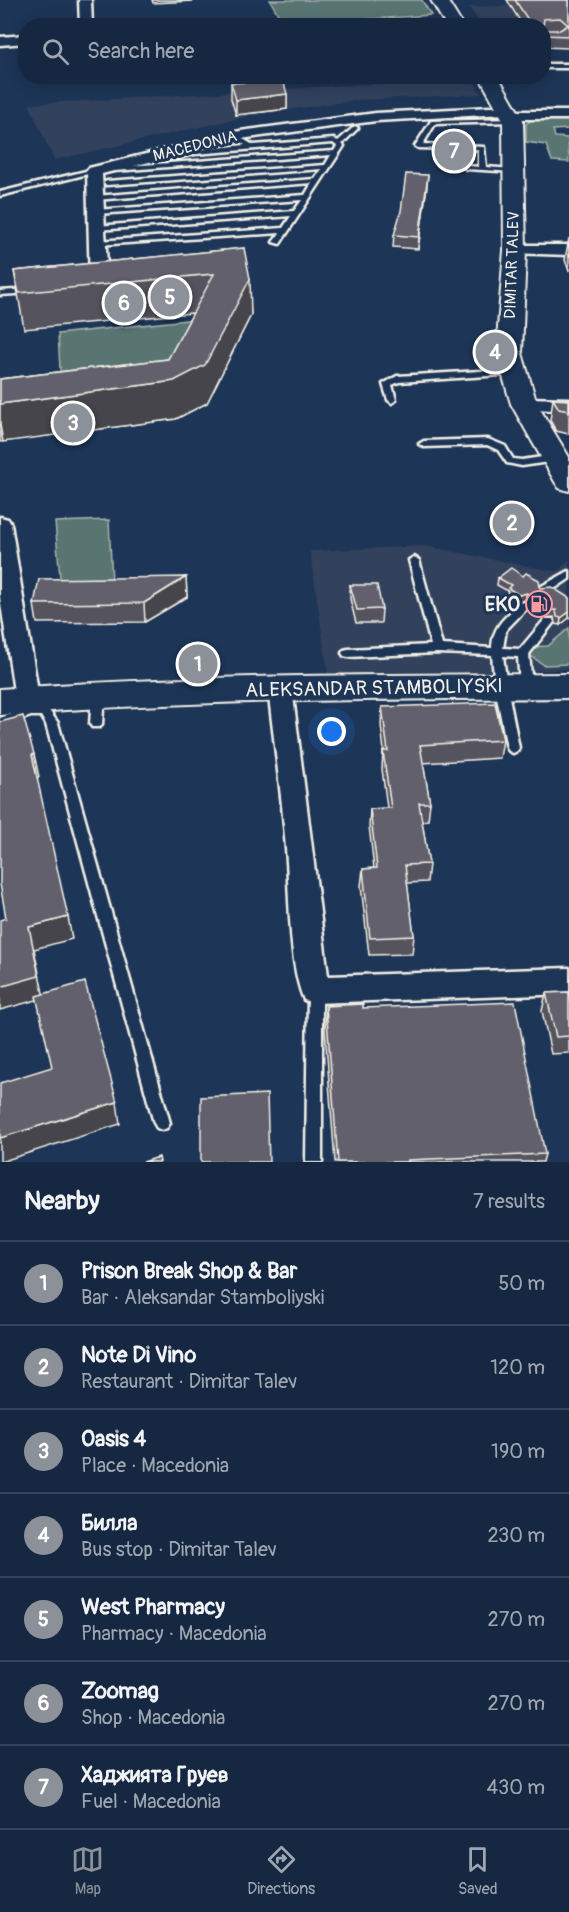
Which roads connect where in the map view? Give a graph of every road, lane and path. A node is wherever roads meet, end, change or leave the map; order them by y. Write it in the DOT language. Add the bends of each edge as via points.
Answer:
graph roads {
  1 [pos="85,0"];
  2 [pos="439,0"];
  3 [pos="86,18"];
  4 [pos="450,18"];
  5 [pos="18,40"];
  6 [pos="0,41"];
  7 [pos="551,66"];
  8 [pos="569,66"];
  9 [pos="493,84"];
  10 [pos="511,115"];
  11 [pos="569,115"];
  12 [pos="355,128"];
  13 [pos="320,130"];
  14 [pos="293,133"];
  15 [pos="235,136"];
  16 [pos="326,141"];
  17 [pos="298,143"];
  18 [pos="338,144"];
  19 [pos="252,147"];
  20 [pos="336,153"];
  21 [pos="327,167"];
  22 [pos="468,168"];
  23 [pos="483,169"];
  24 [pos="94,171"];
  25 [pos="513,171"];
  26 [pos="317,181"];
  27 [pos="107,183"];
  28 [pos="0,194"];
  29 [pos="307,197"];
  30 [pos="296,213"];
  31 [pos="96,220"];
  32 [pos="284,230"];
  33 [pos="277,242"];
  34 [pos="515,250"];
  35 [pos="569,250"];
  36 [pos="93,286"];
  37 [pos="44,290"];
  38 [pos="0,293"];
  39 [pos="514,372"];
  40 [pos="392,400"];
  41 [pos="524,404"];
  42 [pos="569,405"];
  43 [pos="424,444"];
  44 [pos="562,470"];
  45 [pos="0,524"];
  46 [pos="414,560"];
  47 [pos="569,574"];
  48 [pos="544,590"];
  49 [pos="524,606"];
  50 [pos="549,622"];
  51 [pos="437,649"];
  52 [pos="499,650"];
  53 [pos="348,653"];
  54 [pos="523,653"];
  55 [pos="513,686"];
  56 [pos="569,686"];
  57 [pos="280,688"];
  58 [pos="19,704"];
  59 [pos="0,723"];
  60 [pos="513,748"];
  61 [pos="569,981"];
  62 [pos="315,990"];
  63 [pos="162,1123"];
  64 [pos="314,1162"];
  1 -- 3 [label="street"];
  2 -- 4 [label="street"];
  5 -- 6 [label="street"];
  7 -- 8 [label="lane"];
  9 -- 10 [label="street"];
  10 -- 11 [label="street, MACEDONIA"];
  10 -- 15 [label="street, MACEDONIA" via="376,117"];
  10 -- 23 [label="lane" via="433,122 418,146 482,148"];
  10 -- 25 [label="street, DIMITAR TALEV"];
  12 -- 18 [label="lane"];
  13 -- 16 [label="lane"];
  14 -- 17 [label="lane"];
  15 -- 19 [label="lane"];
  15 -- 24 [label="street, MACEDONIA"];
  16 -- 17 [label="lane"];
  16 -- 18 [label="lane"];
  17 -- 19 [label="lane" via="267,142"];
  18 -- 20 [label="lane" via="341,146"];
  19 -- 20 [label="lane" via="195,152 114,169"];
  20 -- 21 [label="lane"];
  21 -- 26 [label="lane"];
  21 -- 27 [label="lane"];
  22 -- 23 [label="lane"];
  23 -- 25 [label="lane"];
  24 -- 28 [label="lane"];
  24 -- 31 [label="street"];
  25 -- 34 [label="street, DIMITAR TALEV"];
  26 -- 29 [label="lane"];
  26 -- 31 [label="lane"];
  29 -- 30 [label="lane"];
  29 -- 31 [label="lane"];
  30 -- 31 [label="lane"];
  30 -- 32 [label="lane"];
  31 -- 32 [label="lane"];
  31 -- 36 [label="street"];
  32 -- 33 [label="lane"];
  34 -- 35 [label="street"];
  34 -- 39 [label="street, DIMITAR TALEV" via="509,353"];
  37 -- 38 [label="lane"];
  39 -- 40 [label="lane" via="397,379 387,384"];
  39 -- 41 [label="street, DIMITAR TALEV"];
  41 -- 42 [label="street"];
  41 -- 44 [label="street, DIMITAR TALEV"];
  43 -- 44 [label="lane" via="488,442 502,448 510,461"];
  45 -- 58 [label="street"];
  46 -- 51 [label="lane"];
  47 -- 48 [label="lane"];
  49 -- 52 [label="lane" via="501,628"];
  50 -- 54 [label="lane"];
  51 -- 52 [label="lane"];
  51 -- 53 [label="lane"];
  52 -- 54 [label="lane"];
  52 -- 55 [label="lane"];
  54 -- 55 [label="lane"];
  55 -- 56 [label="street, ALEKSANDAR STAMBOLIYSKI"];
  55 -- 57 [label="street, ALEKSANDAR STAMBOLIYSKI"];
  55 -- 60 [label="lane"];
  57 -- 58 [label="street, ALEKSANDAR STAMBOLIYSKI" via="97,709"];
  57 -- 62 [label="street"];
  58 -- 59 [label="lane"];
  58 -- 63 [label="lane" via="44,712 52,723"];
  61 -- 62 [label="street"];
  62 -- 64 [label="lane"];
}
